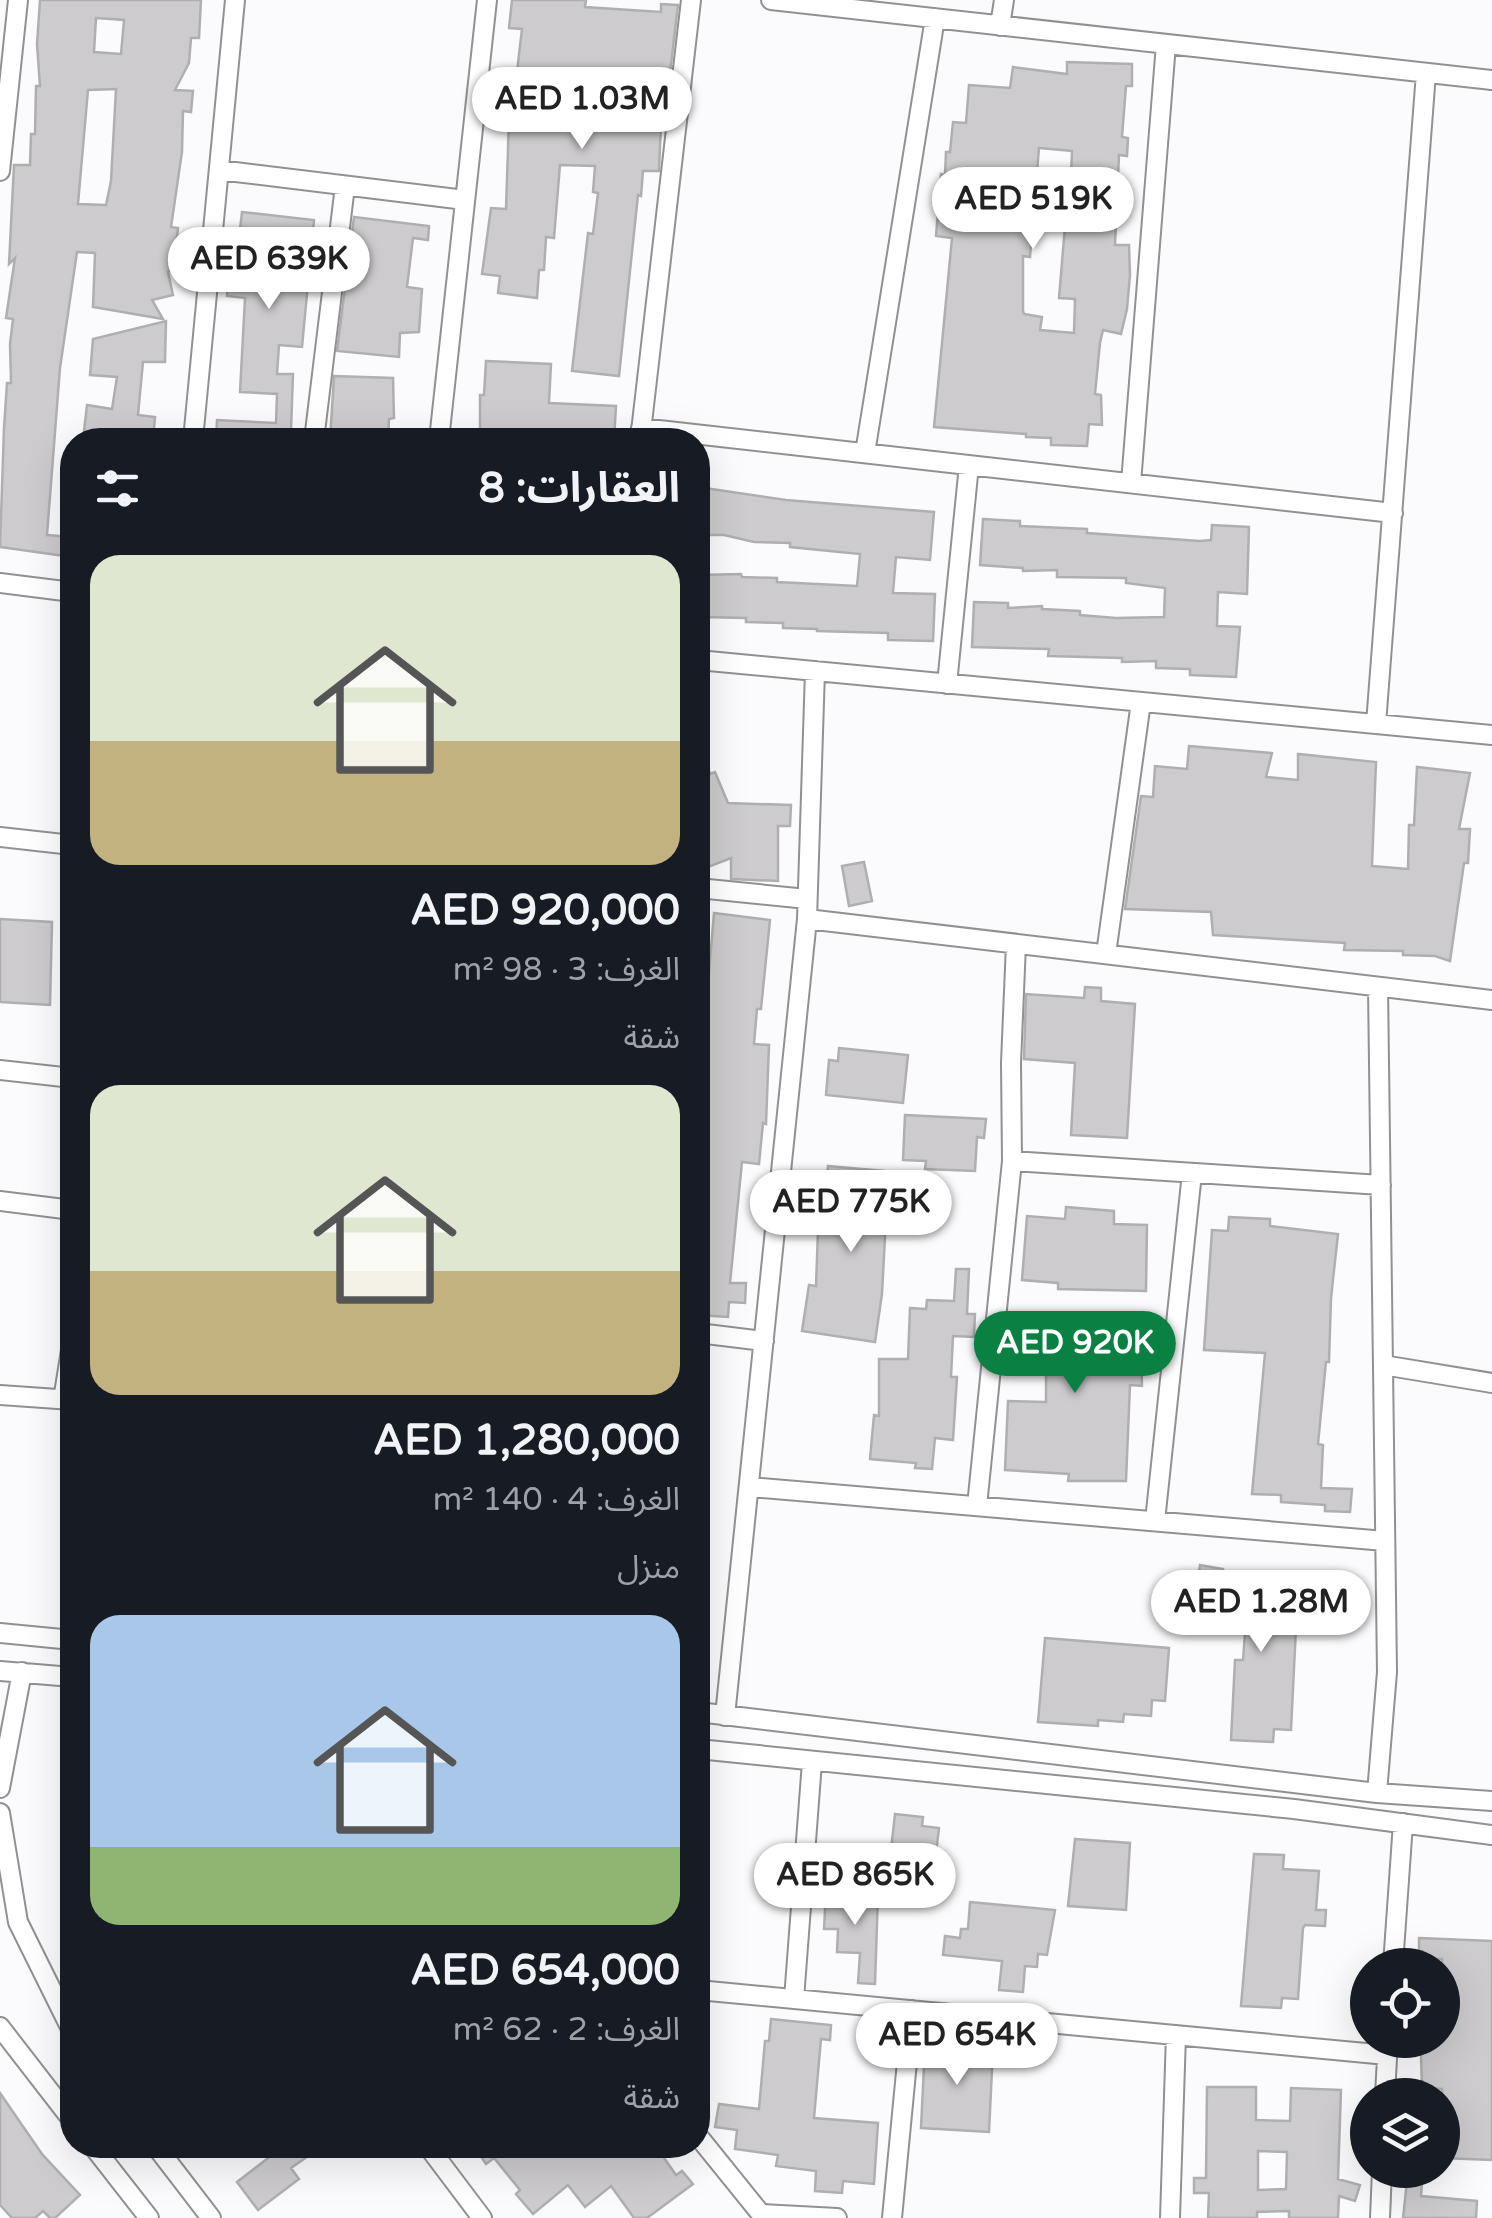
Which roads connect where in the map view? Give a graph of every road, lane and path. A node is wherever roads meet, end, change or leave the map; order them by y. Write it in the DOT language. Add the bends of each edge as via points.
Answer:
graph roads {
  1 [pos="18,0"];
  2 [pos="234,0"];
  3 [pos="487,0"];
  4 [pos="691,0"];
  5 [pos="772,0"];
  6 [pos="1004,0"];
  7 [pos="935,18"];
  8 [pos="1000,26"];
  9 [pos="1166,44"];
  10 [pos="1426,72"];
  11 [pos="1492,80"];
  12 [pos="218,170"];
  13 [pos="0,171"];
  14 [pos="345,186"];
  15 [pos="465,200"];
  16 [pos="194,428"];
  17 [pos="315,428"];
  18 [pos="440,428"];
  19 [pos="641,428"];
  20 [pos="710,440"];
  21 [pos="866,453"];
  22 [pos="969,464"];
  23 [pos="1131,483"];
  24 [pos="1392,513"];
  25 [pos="0,584"];
  26 [pos="60,591"];
  27 [pos="710,661"];
  28 [pos="815,671"];
  29 [pos="947,684"];
  30 [pos="1141,702"];
  31 [pos="1376,724"];
  32 [pos="1492,735"];
  33 [pos="0,837"];
  34 [pos="60,844"];
  35 [pos="710,890"];
  36 [pos="807,909"];
  37 [pos="1016,944"];
  38 [pos="1106,954"];
  39 [pos="1378,987"];
  40 [pos="1492,1000"];
  41 [pos="0,1070"];
  42 [pos="60,1077"];
  43 [pos="1012,1160"];
  44 [pos="1192,1172"];
  45 [pos="1380,1185"];
  46 [pos="0,1201"];
  47 [pos="60,1208"];
  48 [pos="710,1334"];
  49 [pos="764,1341"];
  50 [pos="1383,1365"];
  51 [pos="1492,1383"];
  52 [pos="0,1394"];
  53 [pos="60,1399"];
  54 [pos="750,1486"];
  55 [pos="977,1506"];
  56 [pos="1156,1521"];
  57 [pos="1385,1541"];
  58 [pos="0,1633"];
  59 [pos="60,1639"];
  60 [pos="0,1671"];
  61 [pos="22,1672"];
  62 [pos="60,1676"];
  63 [pos="710,1714"];
  64 [pos="726,1716"];
  65 [pos="710,1750"];
  66 [pos="812,1762"];
  67 [pos="0,1788"];
  68 [pos="1377,1793"];
  69 [pos="1492,1801"];
  70 [pos="0,1813"];
  71 [pos="1403,1824"];
  72 [pos="1492,1835"];
  73 [pos="1395,1948"];
  74 [pos="710,1991"];
  75 [pos="794,1999"];
  76 [pos="60,2006"];
  77 [pos="912,2010"];
  78 [pos="0,2027"];
  79 [pos="1176,2036"];
  80 [pos="1350,2046"];
  81 [pos="60,2104"];
  82 [pos="710,2151"];
  83 [pos="102,2158"];
  84 [pos="165,2158"];
  85 [pos="437,2158"];
  86 [pos="1381,2188"];
  87 [pos="760,2216"];
  88 [pos="149,2218"];
  89 [pos="211,2218"];
  90 [pos="482,2218"];
  91 [pos="837,2218"];
  92 [pos="892,2218"];
  93 [pos="1170,2218"];
  94 [pos="1380,2218"];
  1 -- 13 [label="street"];
  2 -- 12 [label="street"];
  3 -- 15 [label="street"];
  4 -- 19 [label="street"];
  5 -- 7 [label="street"];
  6 -- 8 [label="street"];
  7 -- 8 [label="street"];
  7 -- 21 [label="street"];
  8 -- 9 [label="street"];
  9 -- 10 [label="street"];
  9 -- 23 [label="street"];
  10 -- 11 [label="street"];
  10 -- 24 [label="street"];
  12 -- 14 [label="street"];
  12 -- 16 [label="street"];
  14 -- 15 [label="street"];
  14 -- 17 [label="street"];
  15 -- 18 [label="street"];
  20 -- 21 [label="street"];
  21 -- 22 [label="street"];
  22 -- 23 [label="street"];
  22 -- 29 [label="street"];
  23 -- 24 [label="street"];
  24 -- 31 [label="street"];
  25 -- 26 [label="street"];
  27 -- 28 [label="street"];
  28 -- 29 [label="street"];
  28 -- 36 [label="street"];
  29 -- 30 [label="street"];
  30 -- 31 [label="street"];
  30 -- 38 [label="street"];
  31 -- 32 [label="street"];
  33 -- 34 [label="street"];
  35 -- 36 [label="street"];
  36 -- 37 [label="street"];
  36 -- 49 [label="street"];
  37 -- 38 [label="street"];
  37 -- 43 [label="street"];
  38 -- 39 [label="street"];
  39 -- 40 [label="street"];
  39 -- 45 [label="street"];
  41 -- 42 [label="street"];
  43 -- 44 [label="street"];
  43 -- 55 [label="street"];
  44 -- 45 [label="street"];
  44 -- 56 [label="street"];
  45 -- 50 [label="street"];
  46 -- 47 [label="street"];
  48 -- 49 [label="street"];
  49 -- 54 [label="street"];
  50 -- 51 [label="street"];
  50 -- 57 [label="street"];
  52 -- 53 [label="street"];
  54 -- 55 [label="street"];
  54 -- 64 [label="street"];
  55 -- 56 [label="street"];
  56 -- 57 [label="street"];
  57 -- 68 [label="street" via="1387,1672"];
  58 -- 59 [label="street"];
  60 -- 61 [label="street"];
  61 -- 62 [label="street"];
  61 -- 67 [label="street"];
  63 -- 64 [label="street"];
  64 -- 68 [label="street"];
  65 -- 66 [label="street"];
  66 -- 71 [label="street"];
  66 -- 75 [label="street"];
  68 -- 69 [label="street"];
  70 -- 76 [label="street" via="18,1922"];
  71 -- 72 [label="street"];
  71 -- 73 [label="street"];
  74 -- 75 [label="street"];
  75 -- 77 [label="street"];
  77 -- 79 [label="street"];
  77 -- 92 [label="street"];
  78 -- 81 [label="street"];
  79 -- 80 [label="street"];
  79 -- 93 [label="street"];
  82 -- 87 [label="street"];
  83 -- 88 [label="street"];
  84 -- 89 [label="street"];
  85 -- 90 [label="street"];
  86 -- 94 [label="street"];
  87 -- 91 [label="street"];
}
